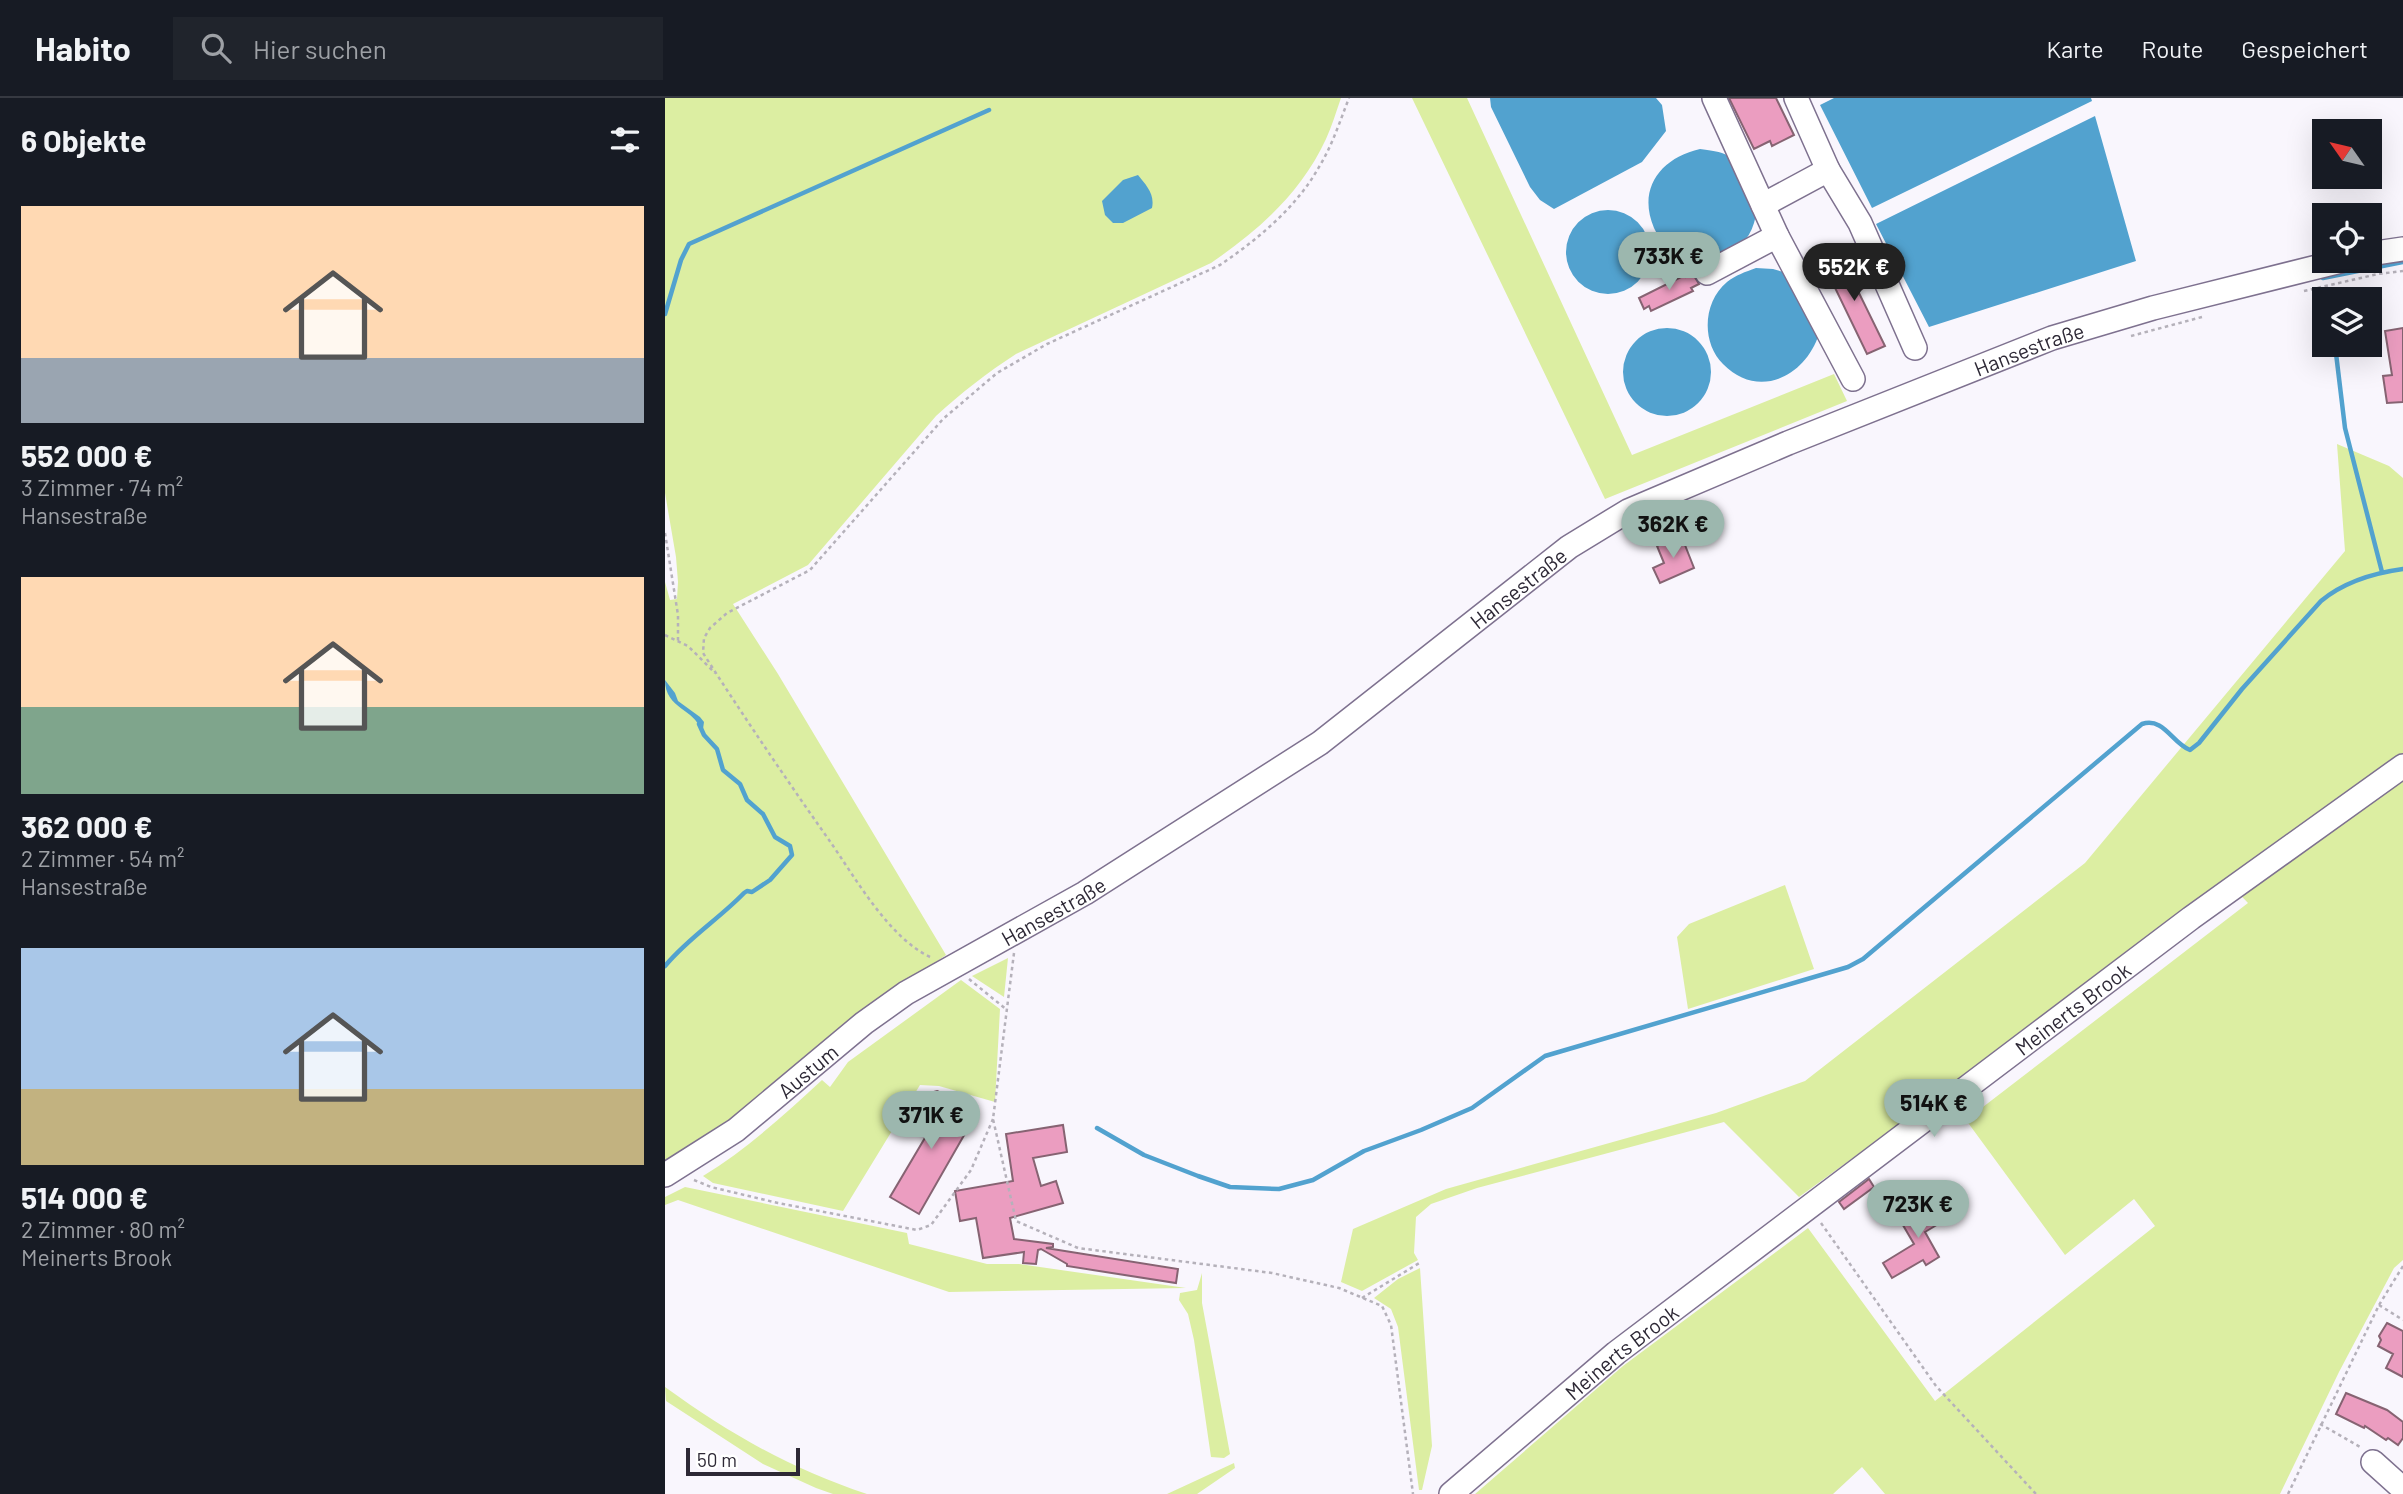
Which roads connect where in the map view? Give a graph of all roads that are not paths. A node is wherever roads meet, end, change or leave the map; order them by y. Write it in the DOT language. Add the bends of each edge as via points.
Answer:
graph roads {
  1 [pos="1714,98"];
  2 [pos="1796,98"];
  3 [pos="1828,170"];
  4 [pos="1763,205"];
  5 [pos="1777,236"];
  6 [pos="2403,249"];
  7 [pos="2382,252"];
  8 [pos="2312,268"];
  9 [pos="1707,273"];
  10 [pos="1915,348"];
  11 [pos="1853,379"];
  12 [pos="2403,766"];
  13 [pos="956,970"];
  14 [pos="675,1176"];
  15 [pos="2373,1462"];
  16 [pos="2403,1489"];
  17 [pos="1451,1494"];
  1 -- 4 [label="street"];
  2 -- 3 [label="street"];
  3 -- 4 [label="street"];
  3 -- 10 [label="street" via="1860,223"];
  4 -- 5 [label="street"];
  5 -- 9 [label="street"];
  5 -- 11 [label="street"];
  6 -- 7 [label="street"];
  8 -- 13 [label="street, Hansestraße" via="2052,338 1627,511 1569,547 1311,749"];
  12 -- 17 [label="street, Meinerts Brook" via="2191,918 1616,1353"];
  13 -- 14 [label="street, Austum" via="906,993 874,1016"];
  15 -- 16 [label="street"];
}
